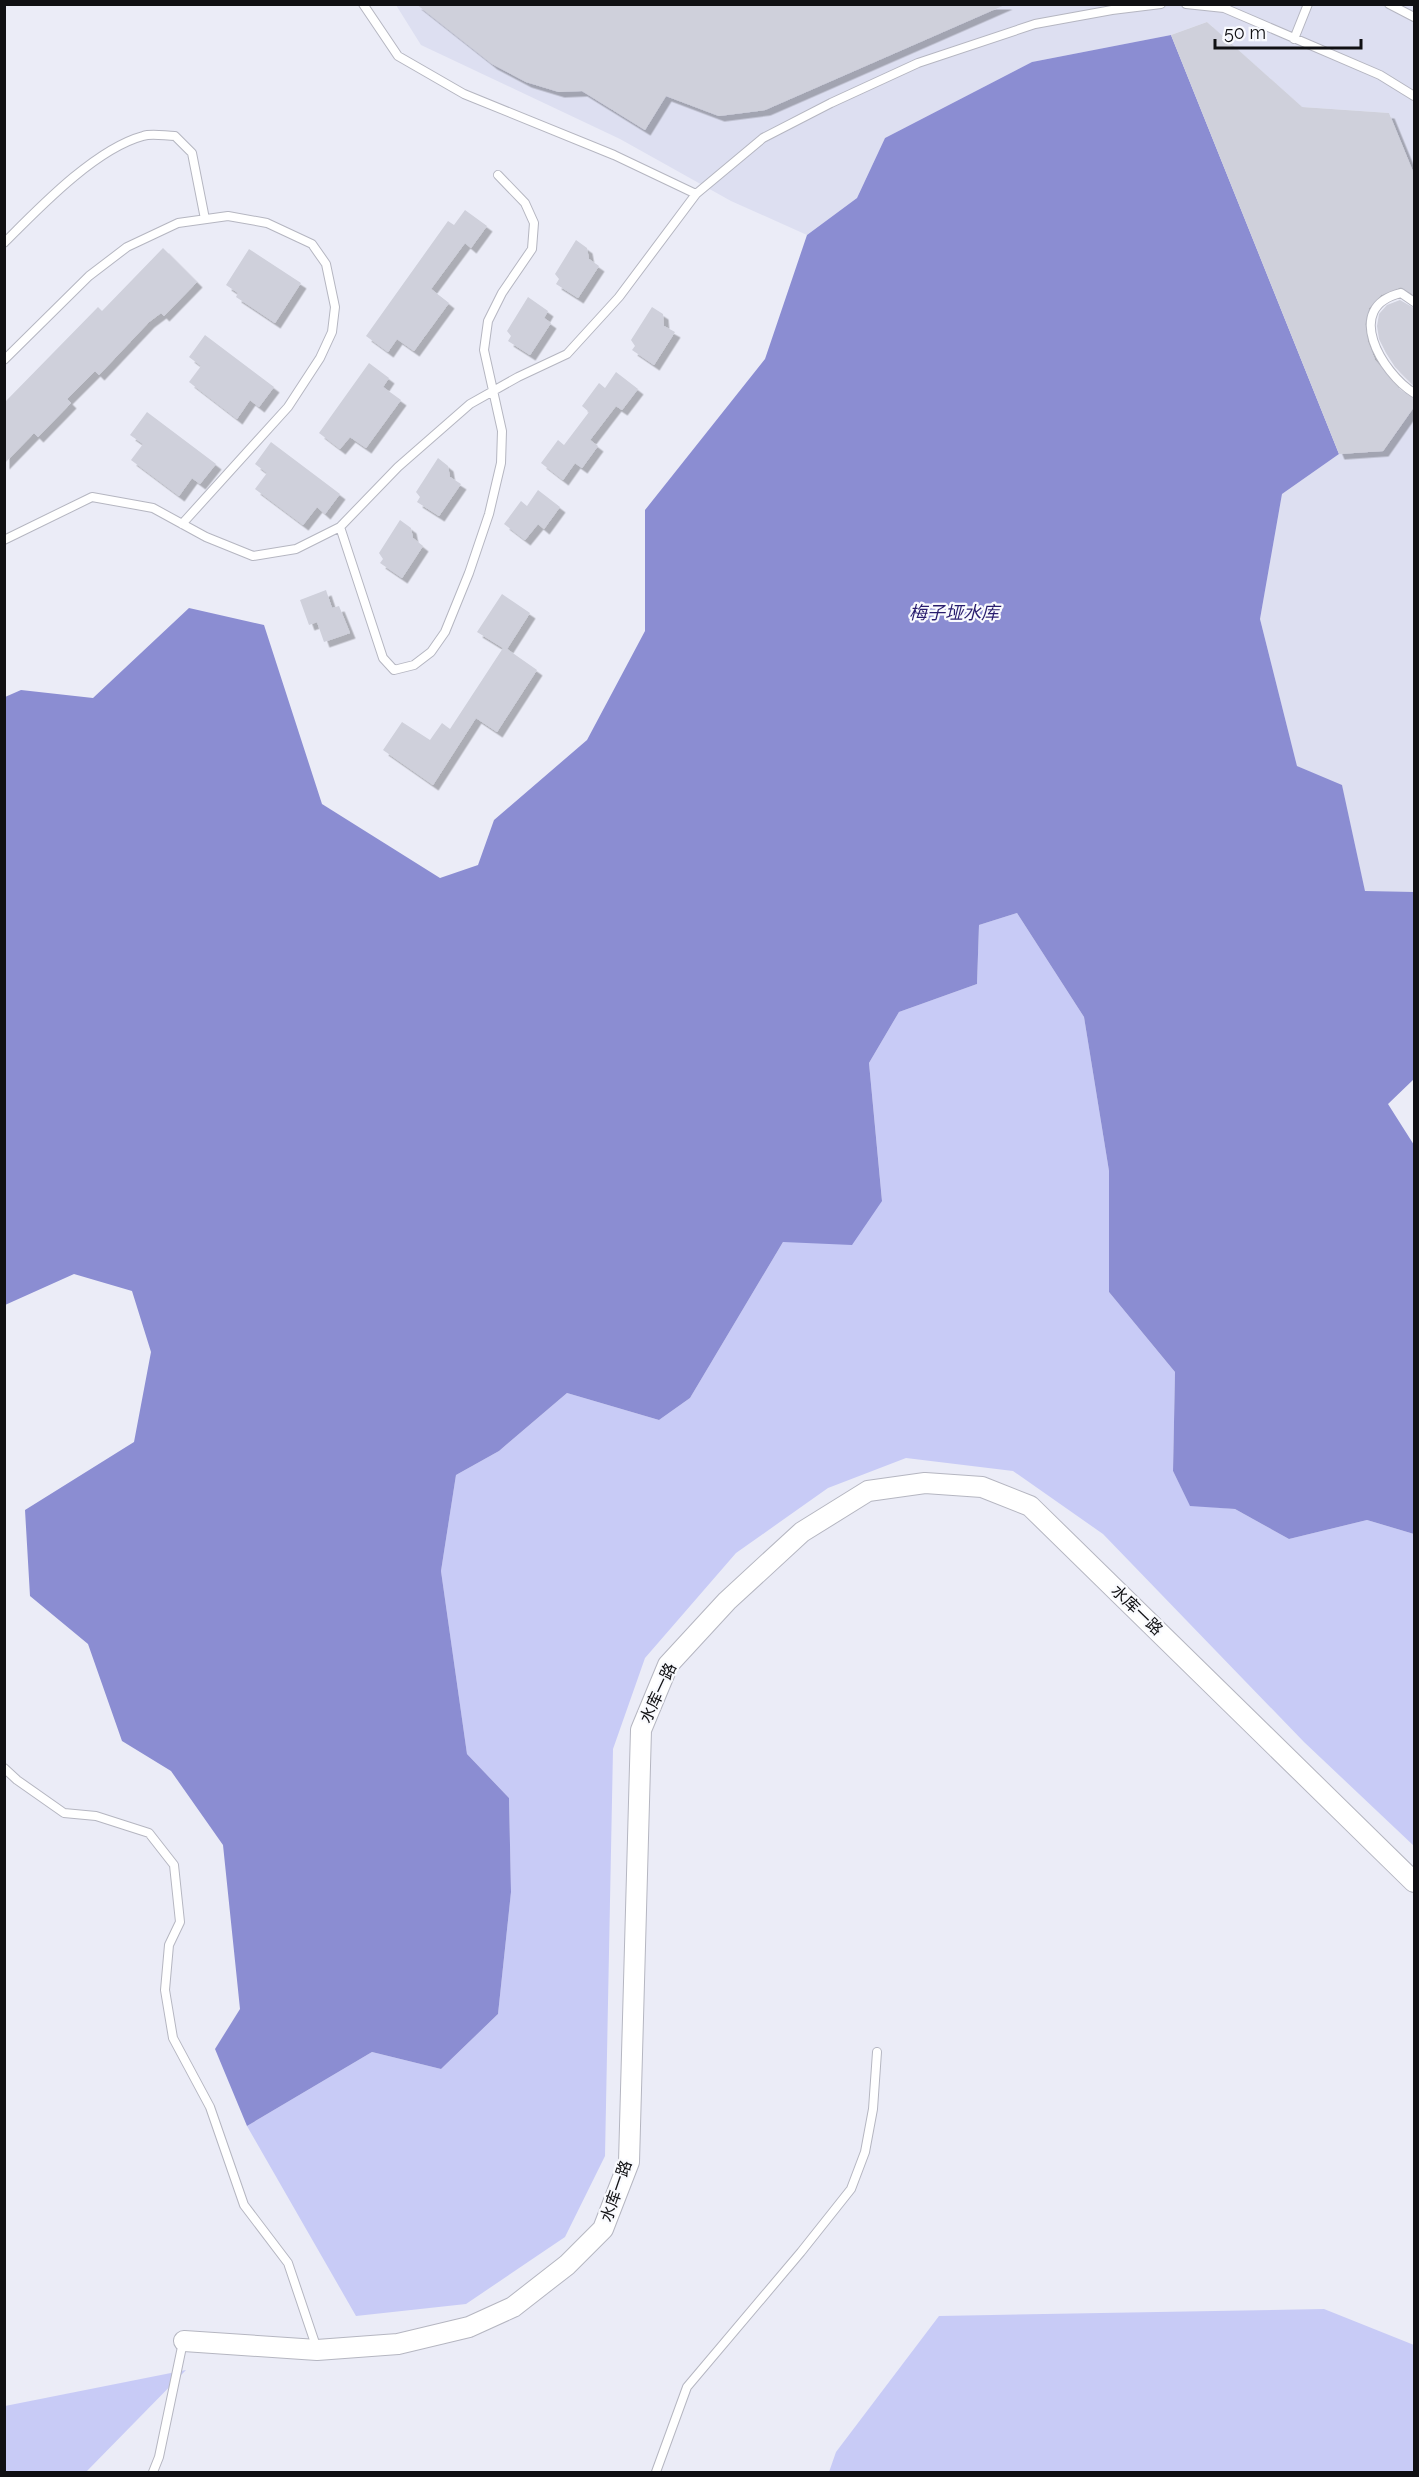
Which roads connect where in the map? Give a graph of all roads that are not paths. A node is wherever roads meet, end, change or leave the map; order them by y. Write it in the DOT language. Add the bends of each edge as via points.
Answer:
graph roads {
  1 [pos="363,4"];
  2 [pos="1161,4"];
  3 [pos="1186,4"];
  4 [pos="1308,4"];
  5 [pos="1389,4"];
  6 [pos="1414,17"];
  7 [pos="1294,39"];
  8 [pos="1414,96"];
  9 [pos="498,175"];
  10 [pos="696,194"];
  11 [pos="205,219"];
  12 [pos="4,243"];
  13 [pos="1414,302"];
  14 [pos="4,360"];
  15 [pos="492,392"];
  16 [pos="1414,393"];
  17 [pos="182,524"];
  18 [pos="340,527"];
  19 [pos="4,540"];
  20 [pos="4,1768"];
  21 [pos="1414,1882"];
  22 [pos="877,2052"];
  23 [pos="184,2341"];
  24 [pos="317,2350"];
  25 [pos="153,2472"];
  26 [pos="656,2472"];
  1 -- 10 [label="lane" via="398,56 464,94 614,155"];
  2 -- 10 [label="lane" via="1035,24 918,63 763,138"];
  3 -- 7 [label="lane" via="1224,8"];
  4 -- 7 [label="lane"];
  5 -- 6 [label="lane"];
  7 -- 8 [label="lane" via="1380,75"];
  9 -- 15 [label="lane" via="525,203 534,224 532,249 488,321 484,350"];
  10 -- 15 [label="lane" via="619,297 567,354"];
  11 -- 12 [label="lane" via="192,153 175,136 144,135 89,166"];
  11 -- 14 [label="lane" via="178,223 127,247 66,298"];
  11 -- 17 [label="lane" via="228,216 267,223 312,244 326,264 335,307 332,332 320,358 288,407"];
  13 -- 16 [label="lane" via="1401,293 1386,296 1372,314 1370,336 1378,354"];
  15 -- 18 [label="lane" via="470,405 398,467"];
  15 -- 18 [label="lane" via="502,431 501,463 489,514 445,633 414,665 394,670 383,658"];
  17 -- 18 [label="lane" via="253,556 296,549"];
  17 -- 19 [label="lane" via="153,508 92,497"];
  20 -- 24 [label="lane" via="64,1813 96,1816 149,1833 174,1865 180,1922 169,1946 165,1990 173,2038 210,2107 244,2205 288,2263"];
  21 -- 24 [label="street, 水库一路" via="1030,1506 982,1487 926,1483 868,1491 802,1532 727,1602 668,1665 641,1730 629,2162 603,2229 567,2265 513,2307 469,2327 398,2344"];
  22 -- 26 [label="lane" via="865,2152 851,2189 687,2387"];
  23 -- 24 [label="street, 水库一路"];
  23 -- 25 [label="lane"];
}
